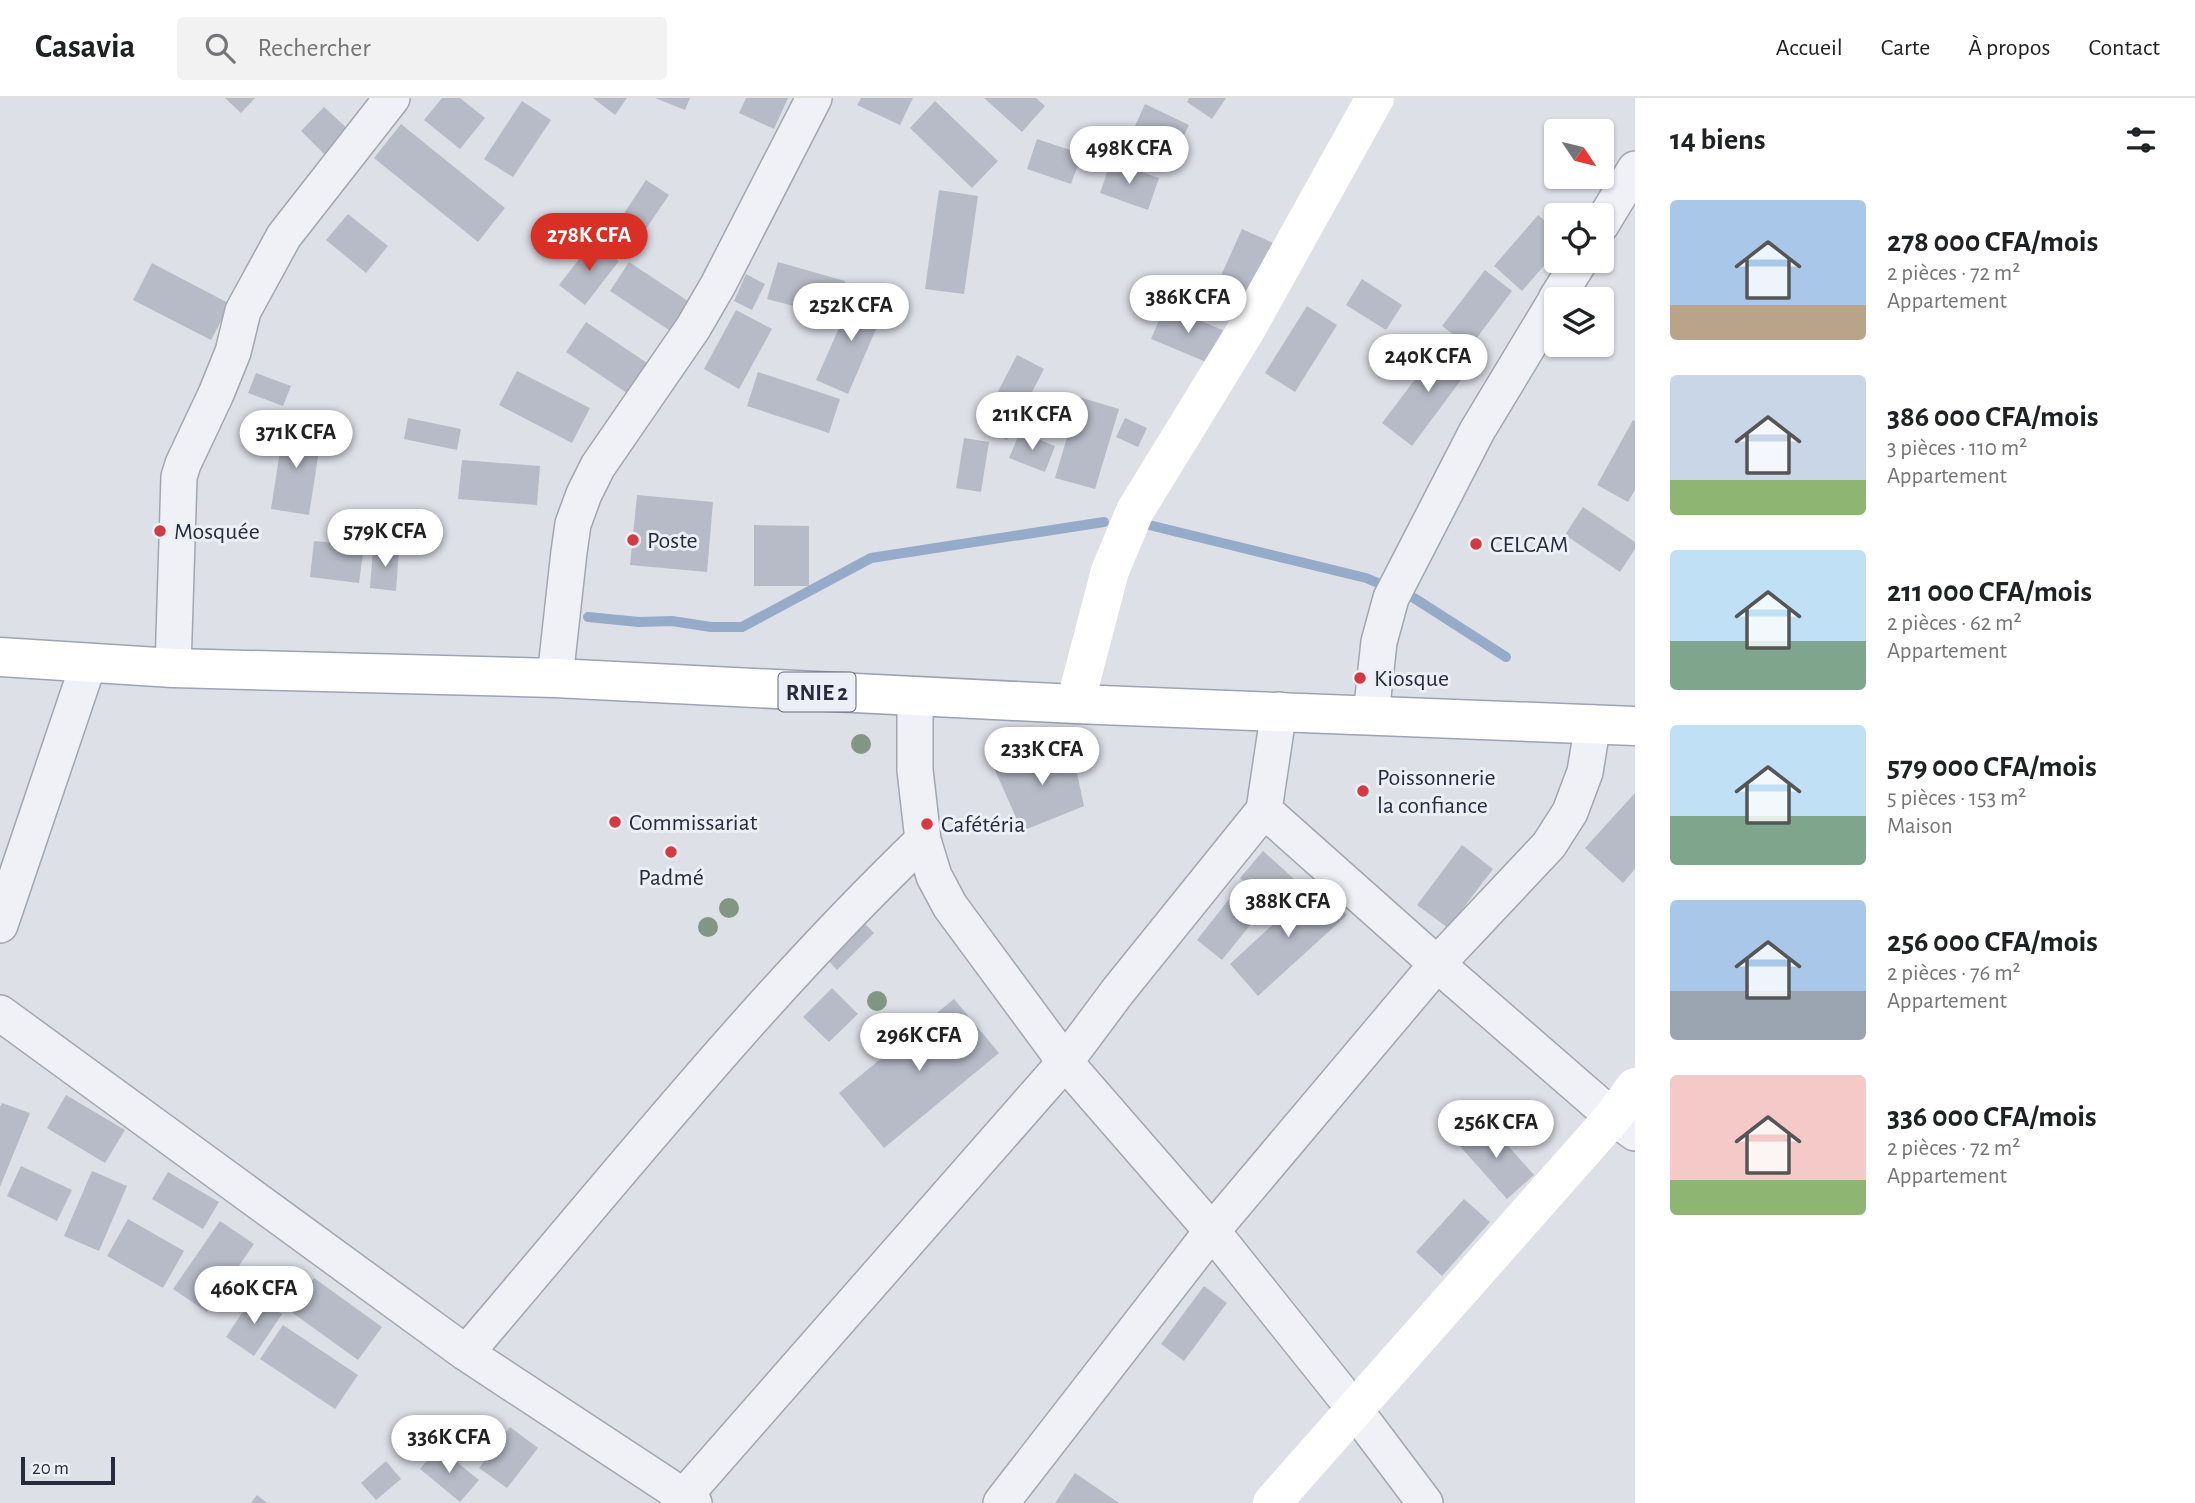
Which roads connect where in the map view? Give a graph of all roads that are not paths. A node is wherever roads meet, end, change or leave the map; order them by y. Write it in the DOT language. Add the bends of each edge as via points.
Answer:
graph roads {
  1 [pos="392,98"];
  2 [pos="814,98"];
  3 [pos="1374,98"];
  4 [pos="1635,169"];
  5 [pos="1614,204"];
  6 [pos="1544,320"];
  7 [pos="0,657"];
  8 [pos="89,662"];
  9 [pos="173,668"];
  10 [pos="555,678"];
  11 [pos="915,697"];
  12 [pos="1075,704"];
  13 [pos="1279,710"];
  14 [pos="1371,715"];
  15 [pos="1593,723"];
  16 [pos="1635,726"];
  17 [pos="1264,810"];
  18 [pos="923,840"];
  19 [pos="0,925"];
  20 [pos="1437,964"];
  21 [pos="0,1013"];
  22 [pos="1065,1062"];
  23 [pos="1628,1112"];
  24 [pos="1213,1231"];
  25 [pos="466,1353"];
  26 [pos="1355,1410"];
  27 [pos="686,1501"];
  28 [pos="1001,1503"];
  29 [pos="1272,1503"];
  30 [pos="1425,1503"];
  1 -- 9 [label="street" via="284,236 243,312 233,352 183,464"];
  2 -- 10 [label="street" via="718,285 584,494 573,524"];
  3 -- 12 [label="main road" via="1246,330 1135,511 1110,571"];
  4 -- 5 [label="street"];
  6 -- 14 [label="street" via="1477,431 1391,598 1379,642"];
  7 -- 8 [label="main road, RNIE 2"];
  8 -- 9 [label="main road, RNIE 2"];
  8 -- 19 [label="street"];
  9 -- 10 [label="main road, RNIE 2"];
  10 -- 11 [label="main road, RNIE 2"];
  11 -- 12 [label="main road, RNIE 2"];
  11 -- 18 [label="street" via="915,770"];
  12 -- 13 [label="main road, RNIE 2"];
  13 -- 14 [label="main road, RNIE 2"];
  13 -- 17 [label="street"];
  14 -- 15 [label="main road, RNIE 2"];
  15 -- 16 [label="main road, RNIE 2"];
  15 -- 20 [label="street" via="1585,772 1570,812 1549,845"];
  17 -- 20 [label="street"];
  17 -- 22 [label="street"];
  18 -- 22 [label="street" via="950,906"];
  18 -- 25 [label="street" via="750,1020"];
  20 -- 23 [label="street"];
  20 -- 24 [label="street"];
  21 -- 25 [label="street"];
  22 -- 24 [label="street"];
  22 -- 27 [label="street"];
  23 -- 26 [label="main road"];
  24 -- 26 [label="street"];
  24 -- 28 [label="street"];
  25 -- 27 [label="street"];
  26 -- 29 [label="main road"];
  26 -- 30 [label="street"];
}
